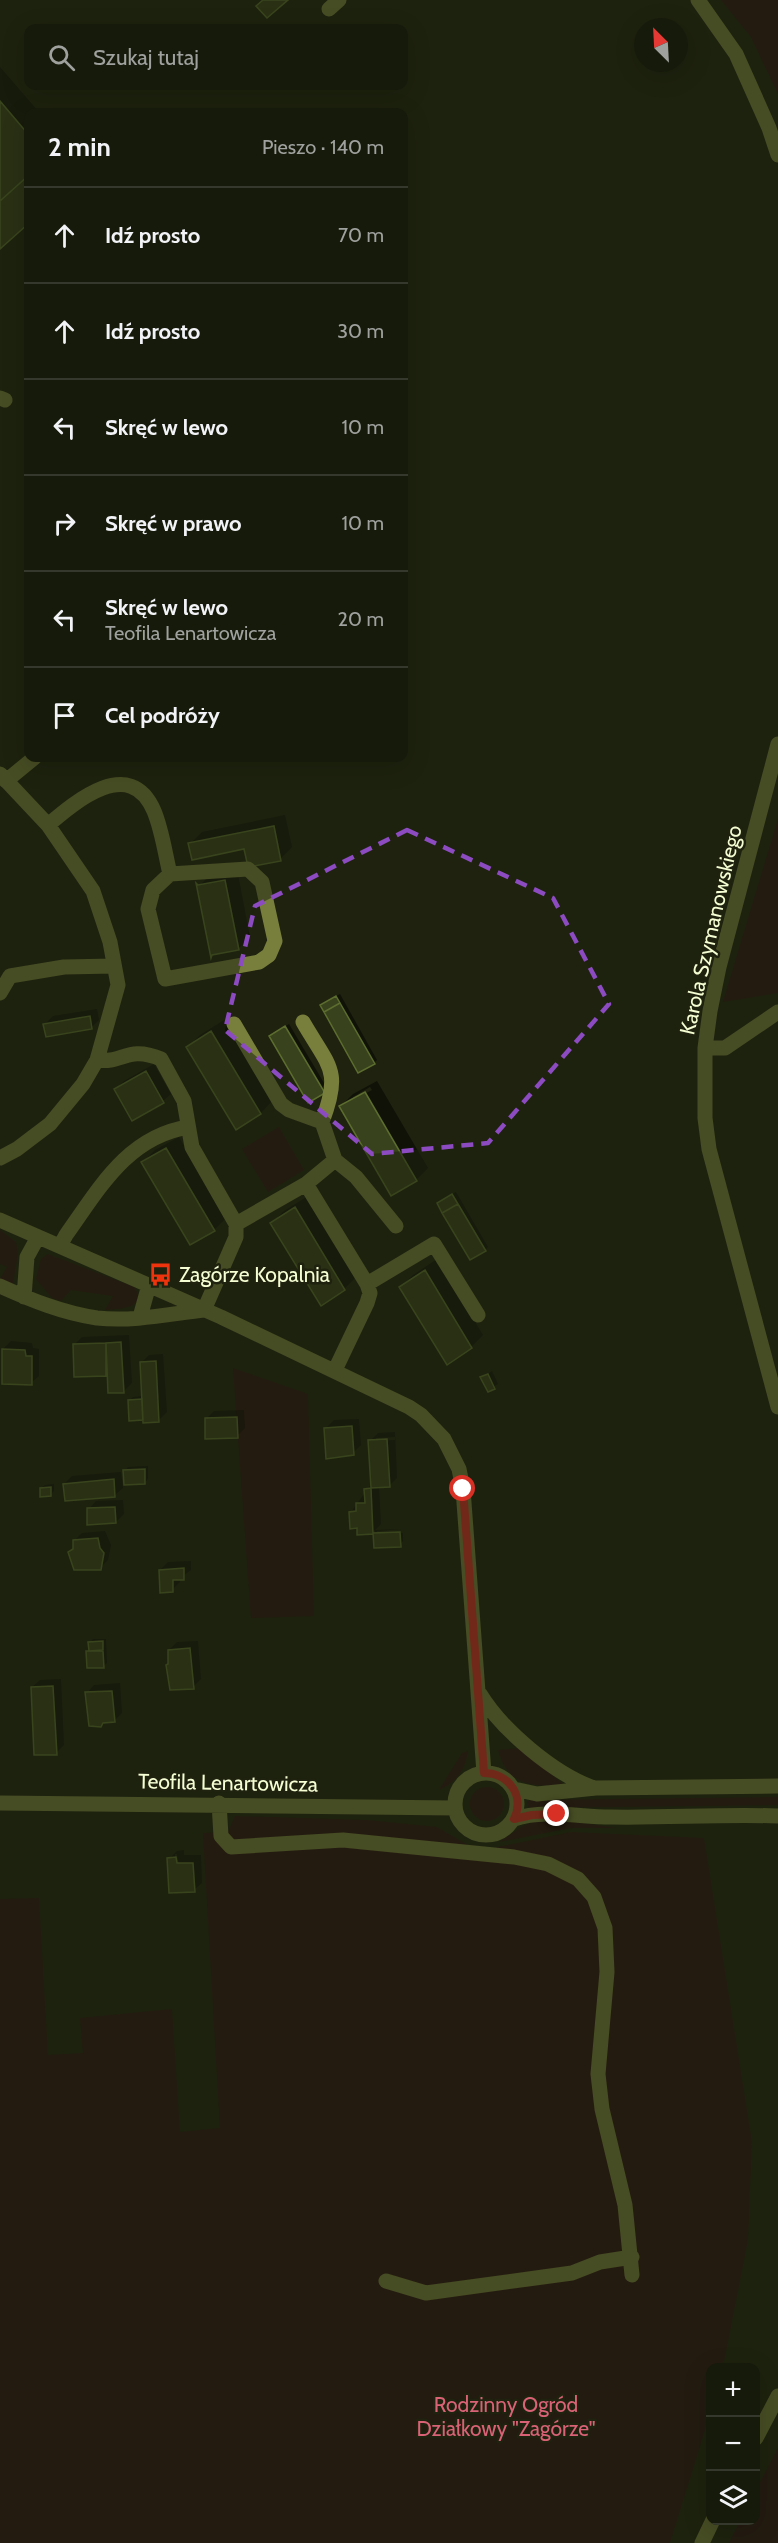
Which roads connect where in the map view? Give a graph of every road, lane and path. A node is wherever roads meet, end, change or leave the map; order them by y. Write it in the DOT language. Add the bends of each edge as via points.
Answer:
graph roads {
  1 [pos="698,0"];
  2 [pos="778,155"];
  3 [pos="778,744"];
  4 [pos="27,762"];
  5 [pos="3,777"];
  6 [pos="48,825"];
  7 [pos="170,874"];
  8 [pos="114,966"];
  9 [pos="0,993"];
  10 [pos="778,1012"];
  11 [pos="303,1022"];
  12 [pos="234,1024"];
  13 [pos="705,1048"];
  14 [pos="97,1060"];
  15 [pos="322,1122"];
  16 [pos="188,1127"];
  17 [pos="0,1158"];
  18 [pos="334,1160"];
  19 [pos="306,1184"];
  20 [pos="0,1220"];
  21 [pos="236,1224"];
  22 [pos="396,1226"];
  23 [pos="38,1237"];
  24 [pos="60,1246"];
  25 [pos="367,1284"];
  26 [pos="149,1285"];
  27 [pos="0,1286"];
  28 [pos="24,1297"];
  29 [pos="204,1310"];
  30 [pos="478,1315"];
  31 [pos="140,1317"];
  32 [pos="335,1370"];
  33 [pos="778,1407"];
  34 [pos="479,1693"];
  35 [pos="484,1773"];
  36 [pos="778,1786"];
  37 [pos="514,1789"];
  38 [pos="597,1789"];
  39 [pos="0,1803"];
  40 [pos="219,1803"];
  41 [pos="455,1808"];
  42 [pos="778,1816"];
  43 [pos="514,1819"];
  44 [pos="632,2257"];
  45 [pos="632,2276"];
  46 [pos="386,2281"];
  47 [pos="778,2396"];
  48 [pos="760,2430"];
  49 [pos="711,2525"];
  50 [pos="702,2543"];
  1 -- 2 [label="street" via="736,54"];
  3 -- 13 [label="street, Karola Szymanowskiego" via="719,967"];
  4 -- 5 [label="street"];
  5 -- 6 [label="street"];
  6 -- 7 [label="street" via="100,787 126,785 141,793 153,810"];
  6 -- 8 [label="street" via="93,891"];
  7 -- 7 [label="street" via="153,890 148,909 165,979 259,962 269,955 275,941 262,882 248,868"];
  8 -- 9 [label="street" via="64,967 10,976"];
  8 -- 14 [label="street" via="118,985"];
  10 -- 13 [label="street" via="725,1048"];
  11 -- 15 [label="street" via="334,1074 332,1096"];
  12 -- 15 [label="street" via="280,1104"];
  13 -- 33 [label="street, Karola Szymanowskiego" via="709,1149"];
  14 -- 16 [label="street" via="108,1061 135,1052 160,1059 184,1101"];
  14 -- 17 [label="street" via="84,1084 50,1124"];
  15 -- 18 [label="street"];
  16 -- 21 [label="street" via="192,1147"];
  16 -- 24 [label="street" via="162,1134 121,1160"];
  18 -- 19 [label="street"];
  18 -- 22 [label="street" via="356,1177"];
  19 -- 21 [label="street"];
  19 -- 25 [label="street"];
  20 -- 23 [label="street"];
  21 -- 29 [label="street" via="236,1237"];
  23 -- 24 [label="street"];
  23 -- 28 [label="street" via="27,1257"];
  24 -- 26 [label="street"];
  25 -- 30 [label="street" via="434,1244"];
  25 -- 32 [label="street" via="367,1303"];
  26 -- 29 [label="street"];
  26 -- 31 [label="street"];
  27 -- 28 [label="street"];
  28 -- 31 [label="street" via="99,1318"];
  29 -- 31 [label="street"];
  29 -- 32 [label="street"];
  32 -- 34 [label="street" via="421,1415 453,1454 465,1506"];
  34 -- 35 [label="street"];
  34 -- 38 [label="street" via="501,1721 552,1766"];
  35 -- 37 [label="street" via="504,1778"];
  35 -- 41 [label="street" via="465,1781 456,1795"];
  36 -- 38 [label="street"];
  37 -- 38 [label="street" via="537,1794"];
  37 -- 43 [label="street" via="518,1802"];
  39 -- 40 [label="street, Teofila Lenartowicza"];
  40 -- 41 [label="street, Teofila Lenartowicza"];
  40 -- 44 [label="street" via="221,1836 231,1847 343,1840 514,1857 548,1864 578,1879 594,1897 605,1928 607,1972 598,2074"];
  41 -- 43 [label="street" via="463,1824 478,1834 495,1834"];
  42 -- 43 [label="street" via="538,1814"];
  44 -- 45 [label="street"];
  44 -- 46 [label="street" via="600,2262 572,2273 426,2293"];
  47 -- 48 [label="street"];
  49 -- 50 [label="street"];
}
